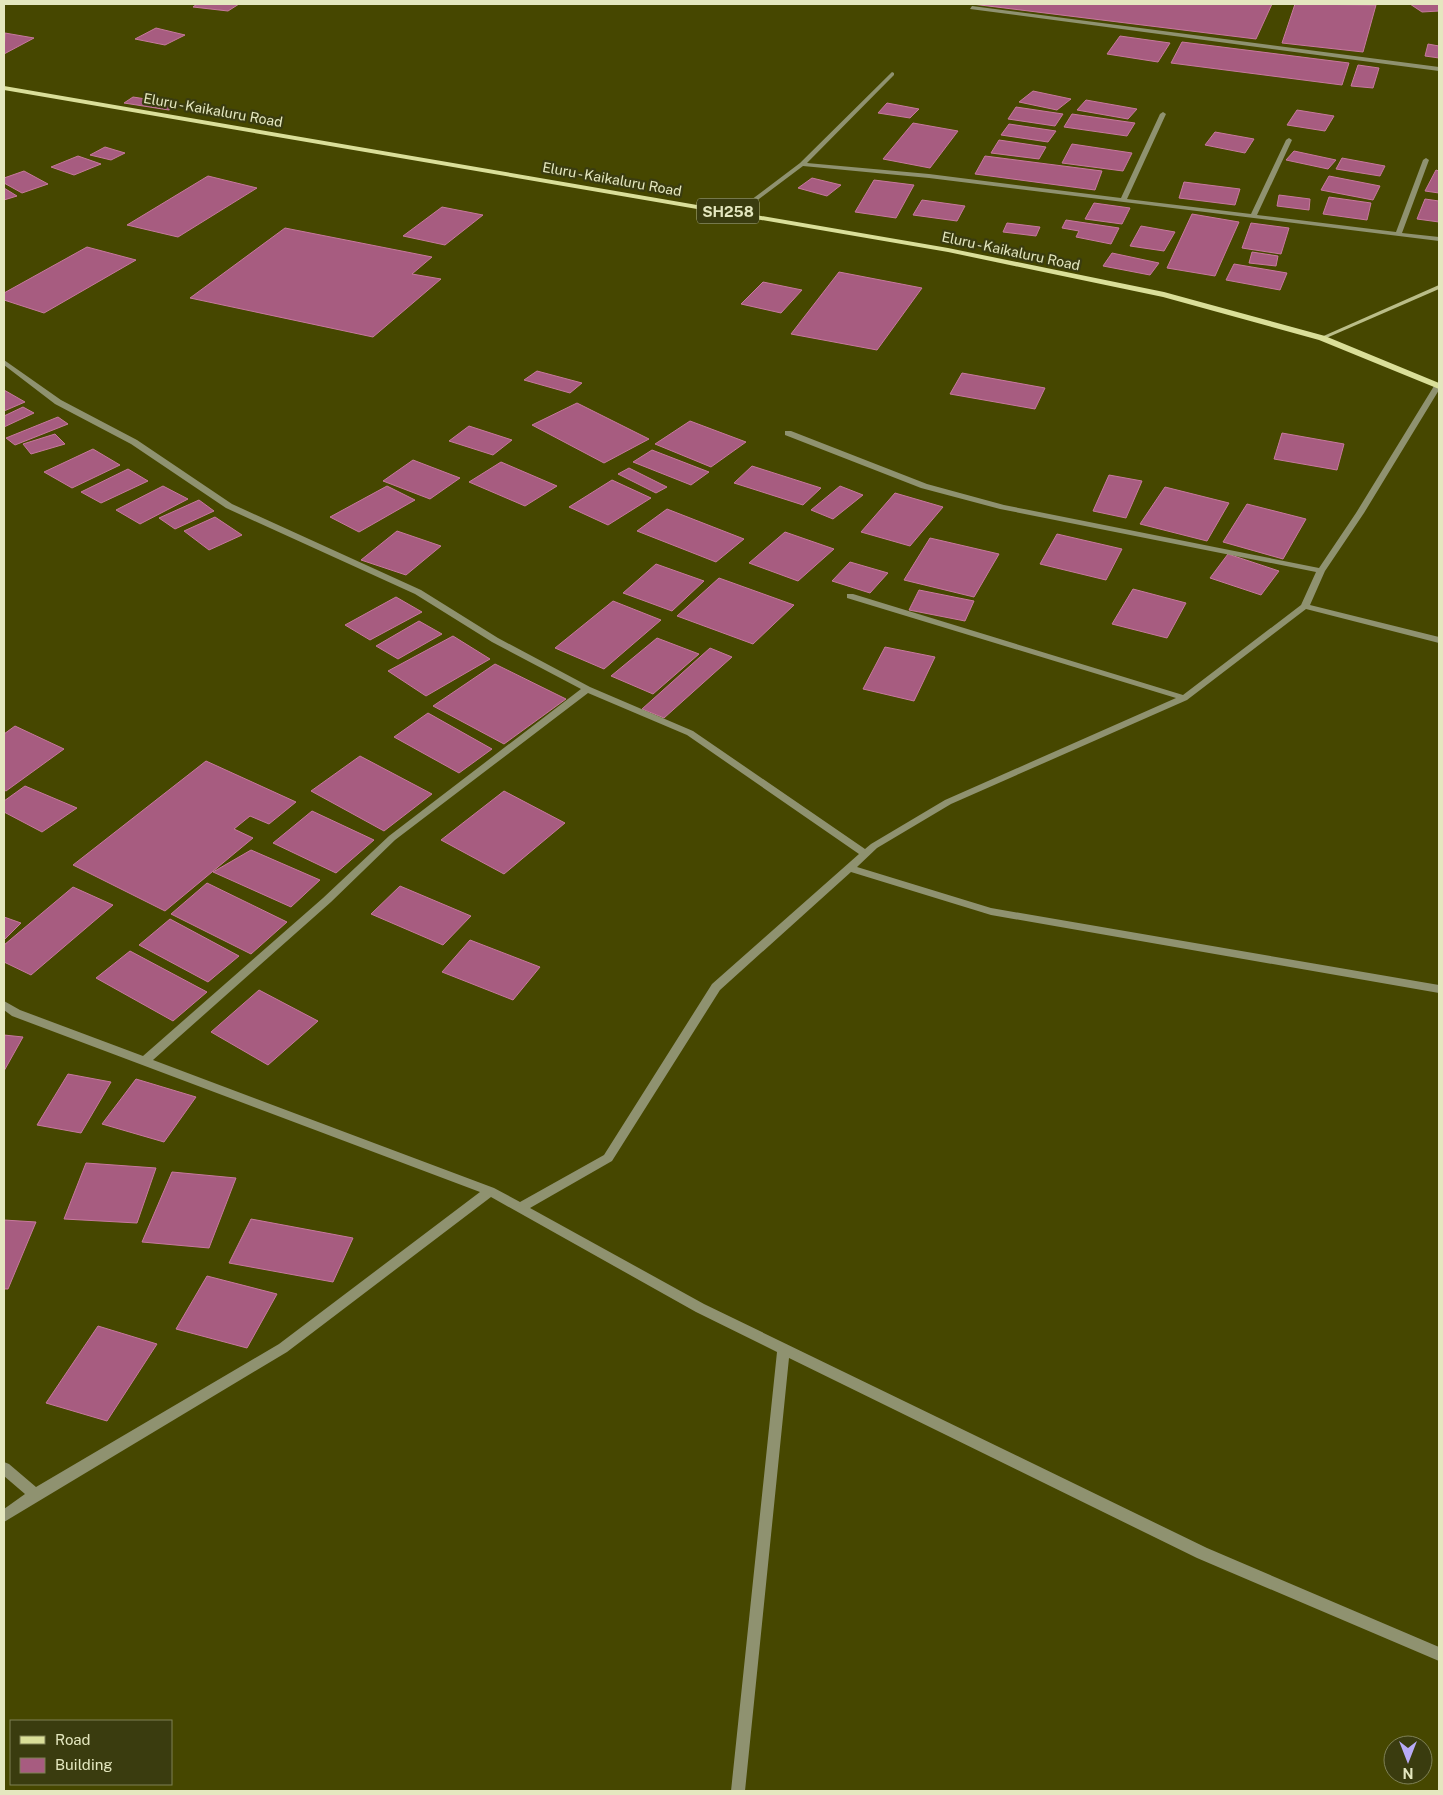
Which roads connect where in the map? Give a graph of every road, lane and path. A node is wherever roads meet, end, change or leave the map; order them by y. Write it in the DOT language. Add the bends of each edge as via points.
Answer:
graph roads {
  1 [pos="972,8"];
  2 [pos="1439,69"];
  3 [pos="892,74"];
  4 [pos="4,88"];
  5 [pos="1163,114"];
  6 [pos="1289,140"];
  7 [pos="1426,160"];
  8 [pos="802,164"];
  9 [pos="1124,199"];
  10 [pos="737,213"];
  11 [pos="1254,215"];
  12 [pos="1400,233"];
  13 [pos="1439,239"];
  14 [pos="1439,287"];
  15 [pos="1322,338"];
  16 [pos="4,362"];
  17 [pos="1439,386"];
  18 [pos="788,433"];
  19 [pos="1322,571"];
  20 [pos="850,596"];
  21 [pos="1305,606"];
  22 [pos="1439,640"];
  23 [pos="587,689"];
  24 [pos="1184,698"];
  25 [pos="864,854"];
  26 [pos="849,868"];
  27 [pos="1439,989"];
  28 [pos="4,1005"];
  29 [pos="145,1061"];
  30 [pos="490,1191"];
  31 [pos="520,1208"];
  32 [pos="784,1348"];
  33 [pos="4,1468"];
  34 [pos="35,1495"];
  35 [pos="4,1516"];
  36 [pos="1439,1654"];
  37 [pos="738,1791"];
  1 -- 2 [label="street"];
  3 -- 8 [label="street"];
  4 -- 10 [label="main road, Eluru - Kaikaluru Road / SH258"];
  5 -- 9 [label="street"];
  6 -- 11 [label="street"];
  7 -- 12 [label="street"];
  8 -- 9 [label="street"];
  8 -- 10 [label="street"];
  9 -- 11 [label="street"];
  10 -- 15 [label="main road, Eluru - Kaikaluru Road / SH258" via="948,250 1164,295"];
  11 -- 12 [label="street"];
  12 -- 13 [label="street"];
  14 -- 15 [label="main road"];
  15 -- 17 [label="main road, Eluru - Kaikaluru Road / SH258"];
  16 -- 23 [label="street" via="58,402 134,442 229,506 418,592 494,640"];
  17 -- 19 [label="street"];
  18 -- 19 [label="street" via="924,486 1003,507"];
  19 -- 21 [label="street"];
  20 -- 24 [label="street"];
  21 -- 22 [label="street"];
  21 -- 24 [label="street"];
  23 -- 25 [label="street" via="690,733"];
  23 -- 29 [label="street" via="392,838"];
  24 -- 25 [label="street" via="948,802"];
  25 -- 26 [label="street"];
  26 -- 27 [label="street" via="991,911"];
  26 -- 31 [label="street" via="716,987 608,1158"];
  28 -- 29 [label="street" via="16,1013"];
  29 -- 30 [label="street"];
  30 -- 31 [label="street"];
  30 -- 34 [label="street" via="283,1348"];
  31 -- 32 [label="street" via="700,1308"];
  32 -- 36 [label="street" via="1202,1553"];
  32 -- 37 [label="street"];
  33 -- 34 [label="street"];
  34 -- 35 [label="street"];
}
